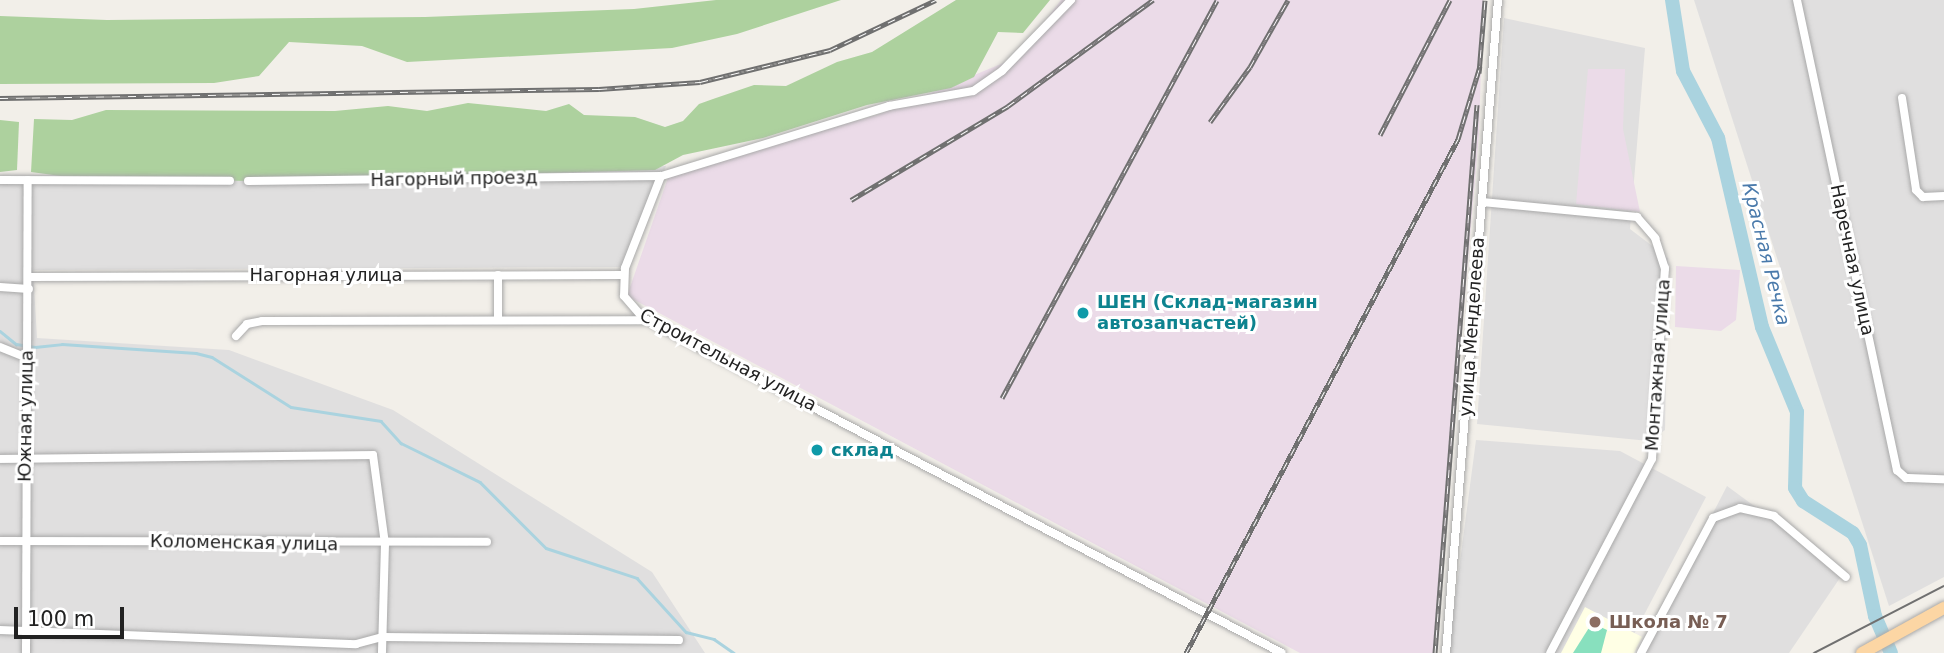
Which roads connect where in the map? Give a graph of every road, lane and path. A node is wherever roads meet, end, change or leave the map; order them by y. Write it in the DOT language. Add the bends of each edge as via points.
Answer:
graph roads {
  1 [pos="1071,0"];
  2 [pos="1499,0"];
  3 [pos="1797,0"];
  4 [pos="1902,98"];
  5 [pos="661,176"];
  6 [pos="0,180"];
  7 [pos="28,180"];
  8 [pos="230,181"];
  9 [pos="248,181"];
  10 [pos="1944,196"];
  11 [pos="1482,202"];
  12 [pos="498,275"];
  13 [pos="623,275"];
  14 [pos="30,277"];
  15 [pos="0,287"];
  16 [pos="29,289"];
  17 [pos="498,320"];
  18 [pos="648,320"];
  19 [pos="236,336"];
  20 [pos="0,347"];
  21 [pos="27,358"];
  22 [pos="24,458"];
  23 [pos="0,459"];
  24 [pos="1944,479"];
  25 [pos="0,541"];
  26 [pos="24,541"];
  27 [pos="487,542"];
  28 [pos="386,544"];
  29 [pos="1846,577"];
  30 [pos="1944,608"];
  31 [pos="26,629"];
  32 [pos="0,630"];
  33 [pos="383,637"];
  34 [pos="679,640"];
  35 [pos="26,653"];
  36 [pos="382,653"];
  37 [pos="1282,653"];
  38 [pos="1446,653"];
  39 [pos="1550,653"];
  40 [pos="1641,653"];
  41 [pos="1862,653"];
  1 -- 5 [label="street" via="1002,71 973,91 889,106"];
  2 -- 11 [label="street, улица Менделеева"];
  3 -- 24 [label="street, Наречная улица" via="1897,470 1906,478"];
  4 -- 10 [label="street" via="1916,190 1923,197"];
  5 -- 9 [label="street, Нагорный проезд"];
  5 -- 13 [label="street"];
  6 -- 7 [label="street"];
  7 -- 8 [label="street"];
  7 -- 14 [label="street, Южная улица"];
  11 -- 38 [label="street, улица Менделеева"];
  11 -- 39 [label="street, Монтажная улица" via="1637,217 1655,238 1665,268 1652,459"];
  12 -- 13 [label="street, Нагорная улица"];
  12 -- 14 [label="street, Нагорная улица"];
  12 -- 17 [label="street"];
  13 -- 18 [label="street, Строительная улица" via="628,305"];
  14 -- 16 [label="street, Южная улица"];
  15 -- 16 [label="street"];
  16 -- 21 [label="street, Южная улица"];
  17 -- 18 [label="street"];
  17 -- 19 [label="street" via="262,321 247,324"];
  18 -- 37 [label="street, Строительная улица"];
  20 -- 21 [label="street"];
  21 -- 22 [label="street, Южная улица"];
  22 -- 23 [label="street"];
  22 -- 26 [label="street, Южная улица"];
  22 -- 28 [label="street" via="373,455"];
  25 -- 26 [label="street, Коломенская улица"];
  26 -- 28 [label="street, Коломенская улица"];
  26 -- 31 [label="street, Южная улица"];
  27 -- 28 [label="street, Коломенская улица"];
  28 -- 33 [label="street"];
  29 -- 40 [label="street" via="1774,516 1740,508 1713,518"];
  30 -- 41 [label="main road"];
  31 -- 32 [label="street"];
  31 -- 33 [label="street" via="356,644"];
  31 -- 35 [label="street, Южная улица"];
  33 -- 34 [label="street"];
  33 -- 36 [label="street"];
}
